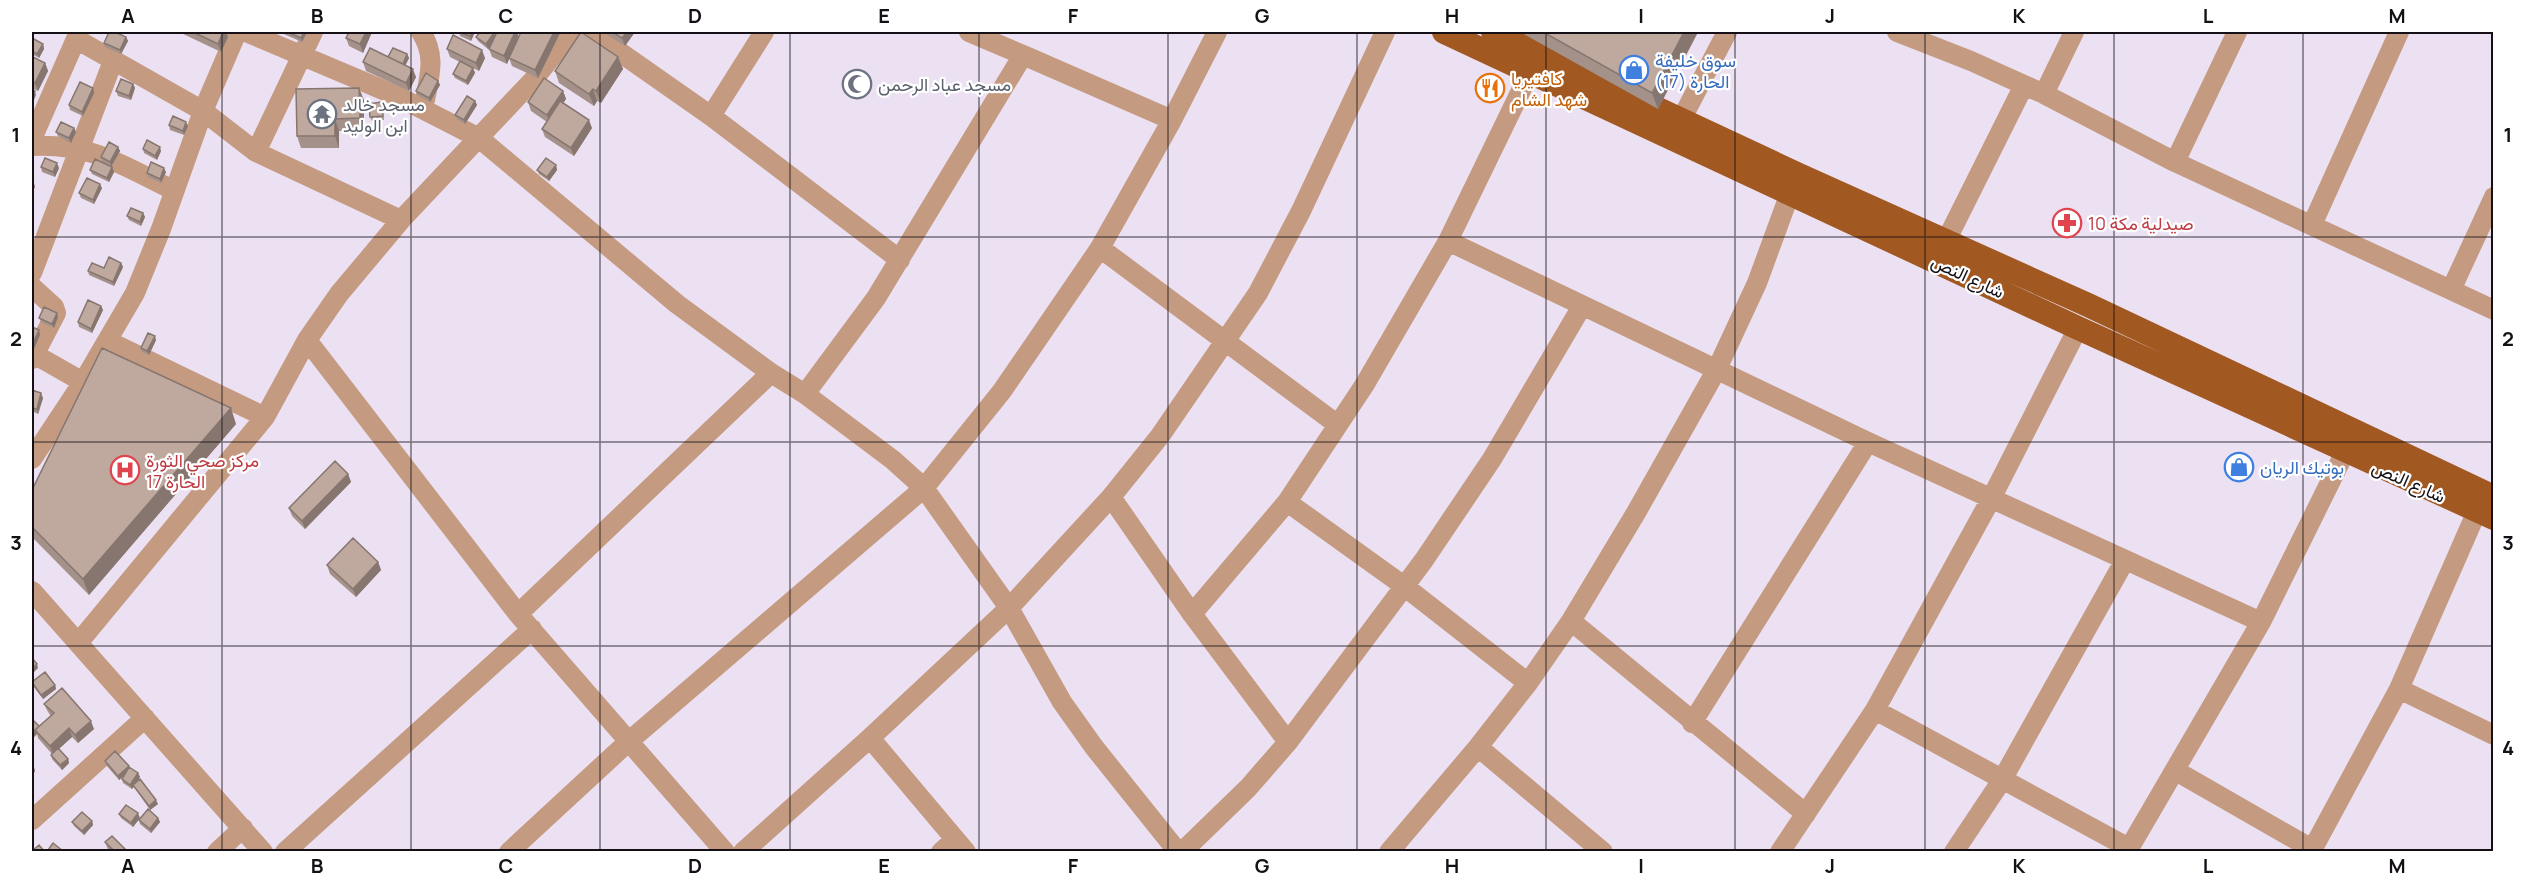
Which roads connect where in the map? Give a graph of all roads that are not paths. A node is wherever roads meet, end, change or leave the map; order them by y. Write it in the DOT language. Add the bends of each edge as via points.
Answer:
graph roads {
  1 [pos="237,32"];
  2 [pos="246,32"];
  3 [pos="313,32"];
  4 [pos="421,32"];
  5 [pos="571,32"];
  6 [pos="591,32"];
  7 [pos="764,32"];
  8 [pos="969,32"];
  9 [pos="1217,32"];
  10 [pos="1385,32"];
  11 [pos="1444,32"];
  12 [pos="1493,32"];
  13 [pos="1727,32"];
  14 [pos="1900,32"];
  15 [pos="2074,32"];
  16 [pos="2237,32"];
  17 [pos="2399,32"];
  18 [pos="78,35"];
  19 [pos="301,55"];
  20 [pos="1023,55"];
  21 [pos="112,61"];
  22 [pos="1530,72"];
  23 [pos="2024,85"];
  24 [pos="2044,94"];
  25 [pos="423,109"];
  26 [pos="203,111"];
  27 [pos="711,116"];
  28 [pos="1172,120"];
  29 [pos="1681,120"];
  30 [pos="479,138"];
  31 [pos="32,139"];
  32 [pos="32,146"];
  33 [pos="79,148"];
  34 [pos="256,152"];
  35 [pos="2175,162"];
  36 [pos="1794,183"];
  37 [pos="173,190"];
  38 [pos="2493,197"];
  39 [pos="401,220"];
  40 [pos="2312,225"];
  41 [pos="1448,241"];
  42 [pos="1946,241"];
  43 [pos="1100,248"];
  44 [pos="900,260"];
  45 [pos="32,273"];
  46 [pos="32,287"];
  47 [pos="2451,290"];
  48 [pos="1582,306"];
  49 [pos="2493,310"];
  50 [pos="2078,328"];
  51 [pos="307,340"];
  52 [pos="1227,340"];
  53 [pos="108,341"];
  54 [pos="32,355"];
  55 [pos="1717,369"];
  56 [pos="771,373"];
  57 [pos="83,382"];
  58 [pos="805,394"];
  59 [pos="265,417"];
  60 [pos="1338,425"];
  61 [pos="1868,442"];
  62 [pos="2345,452"];
  63 [pos="32,459"];
  64 [pos="924,488"];
  65 [pos="1111,497"];
  66 [pos="1992,497"];
  67 [pos="1287,502"];
  68 [pos="2488,509"];
  69 [pos="2125,560"];
  70 [pos="1404,586"];
  71 [pos="35,602"];
  72 [pos="1010,608"];
  73 [pos="518,614"];
  74 [pos="1192,614"];
  75 [pos="1571,621"];
  76 [pos="2261,622"];
  77 [pos="532,629"];
  78 [pos="78,643"];
  79 [pos="1527,683"];
  80 [pos="2398,689"];
  81 [pos="1875,710"];
  82 [pos="145,718"];
  83 [pos="1692,723"];
  84 [pos="2493,735"];
  85 [pos="870,738"];
  86 [pos="628,742"];
  87 [pos="1288,742"];
  88 [pos="1478,747"];
  89 [pos="2176,771"];
  90 [pos="2002,780"];
  91 [pos="1806,814"];
  92 [pos="32,820"];
  93 [pos="243,828"];
  94 [pos="954,847"];
  95 [pos="2128,850"];
  96 [pos="2311,850"];
  97 [pos="217,852"];
  98 [pos="263,852"];
  99 [pos="285,852"];
  100 [pos="509,852"];
  101 [pos="725,852"];
  102 [pos="742,852"];
  103 [pos="1180,852"];
  104 [pos="1389,852"];
  105 [pos="1603,852"];
  106 [pos="1780,852"];
  107 [pos="1954,852"];
  1 -- 26 [label="street"];
  2 -- 19 [label="street"];
  3 -- 19 [label="street"];
  4 -- 25 [label="street" via="432,64"];
  5 -- 30 [label="street"];
  6 -- 27 [label="street"];
  7 -- 27 [label="street"];
  8 -- 20 [label="street"];
  9 -- 28 [label="street"];
  10 -- 52 [label="street" via="1301,211"];
  11 -- 22 [label="main road, شارع النص"];
  12 -- 29 [label="main road, شارع النص"];
  13 -- 29 [label="street"];
  14 -- 23 [label="street"];
  15 -- 24 [label="street"];
  16 -- 35 [label="street"];
  17 -- 40 [label="street"];
  18 -- 21 [label="street"];
  18 -- 31 [label="street"];
  19 -- 25 [label="street"];
  19 -- 34 [label="street"];
  20 -- 28 [label="street"];
  20 -- 44 [label="street"];
  21 -- 26 [label="street"];
  21 -- 33 [label="street"];
  22 -- 36 [label="main road, شارع النص"];
  22 -- 41 [label="street"];
  23 -- 24 [label="street"];
  23 -- 42 [label="street"];
  24 -- 35 [label="street"];
  25 -- 30 [label="street"];
  26 -- 34 [label="street"];
  26 -- 37 [label="street"];
  27 -- 44 [label="street"];
  28 -- 43 [label="street"];
  29 -- 36 [label="main road, شارع النص"];
  30 -- 39 [label="street"];
  30 -- 56 [label="street" via="677,304"];
  32 -- 33 [label="street"];
  33 -- 37 [label="street"];
  33 -- 45 [label="street"];
  34 -- 39 [label="street"];
  35 -- 40 [label="street"];
  36 -- 42 [label="main road, شارع النص"];
  36 -- 50 [label="main road, شارع النص"];
  36 -- 55 [label="street" via="1757,283"];
  37 -- 53 [label="street" via="135,293"];
  38 -- 47 [label="street"];
  39 -- 51 [label="street" via="326,310"];
  40 -- 47 [label="street"];
  41 -- 48 [label="street"];
  41 -- 60 [label="street"];
  42 -- 68 [label="main road, شارع النص" via="2088,305"];
  43 -- 52 [label="street"];
  43 -- 64 [label="street" via="1002,391"];
  44 -- 58 [label="street"];
  46 -- 54 [label="street" via="56,313"];
  47 -- 49 [label="street"];
  48 -- 55 [label="street"];
  48 -- 70 [label="street" via="1492,459"];
  50 -- 62 [label="main road, شارع النص"];
  50 -- 66 [label="street"];
  51 -- 59 [label="street"];
  51 -- 73 [label="street"];
  52 -- 60 [label="street"];
  52 -- 65 [label="street" via="1160,436"];
  53 -- 57 [label="street"];
  53 -- 59 [label="street"];
  54 -- 57 [label="street"];
  55 -- 61 [label="street"];
  55 -- 75 [label="street"];
  56 -- 58 [label="street"];
  56 -- 73 [label="street"];
  57 -- 63 [label="street"];
  58 -- 64 [label="street"];
  59 -- 78 [label="street"];
  60 -- 67 [label="street"];
  61 -- 66 [label="street"];
  61 -- 83 [label="street"];
  62 -- 68 [label="main road, شارع النص"];
  62 -- 76 [label="street"];
  64 -- 72 [label="street"];
  64 -- 86 [label="street"];
  65 -- 72 [label="street"];
  65 -- 74 [label="street"];
  66 -- 69 [label="street"];
  66 -- 81 [label="street"];
  67 -- 70 [label="street"];
  67 -- 74 [label="street"];
  68 -- 80 [label="street"];
  69 -- 76 [label="street"];
  69 -- 90 [label="street"];
  70 -- 79 [label="street"];
  70 -- 87 [label="street"];
  71 -- 78 [label="street"];
  72 -- 85 [label="street"];
  72 -- 103 [label="street" via="1062,702"];
  73 -- 77 [label="street"];
  74 -- 87 [label="street"];
  75 -- 79 [label="street"];
  75 -- 83 [label="street"];
  76 -- 89 [label="street"];
  77 -- 86 [label="street"];
  77 -- 99 [label="street"];
  78 -- 82 [label="street"];
  79 -- 88 [label="street"];
  80 -- 84 [label="street"];
  80 -- 96 [label="street"];
  81 -- 90 [label="street"];
  81 -- 91 [label="street"];
  82 -- 92 [label="street"];
  82 -- 93 [label="street"];
  83 -- 91 [label="street"];
  85 -- 94 [label="street"];
  85 -- 102 [label="street"];
  86 -- 100 [label="street"];
  86 -- 101 [label="street"];
  87 -- 103 [label="street" via="1248,788"];
  88 -- 104 [label="street"];
  88 -- 105 [label="street"];
  89 -- 95 [label="street"];
  89 -- 96 [label="street"];
  90 -- 95 [label="street"];
  90 -- 107 [label="street"];
  91 -- 106 [label="street"];
  93 -- 97 [label="street"];
  93 -- 98 [label="street"];
}
